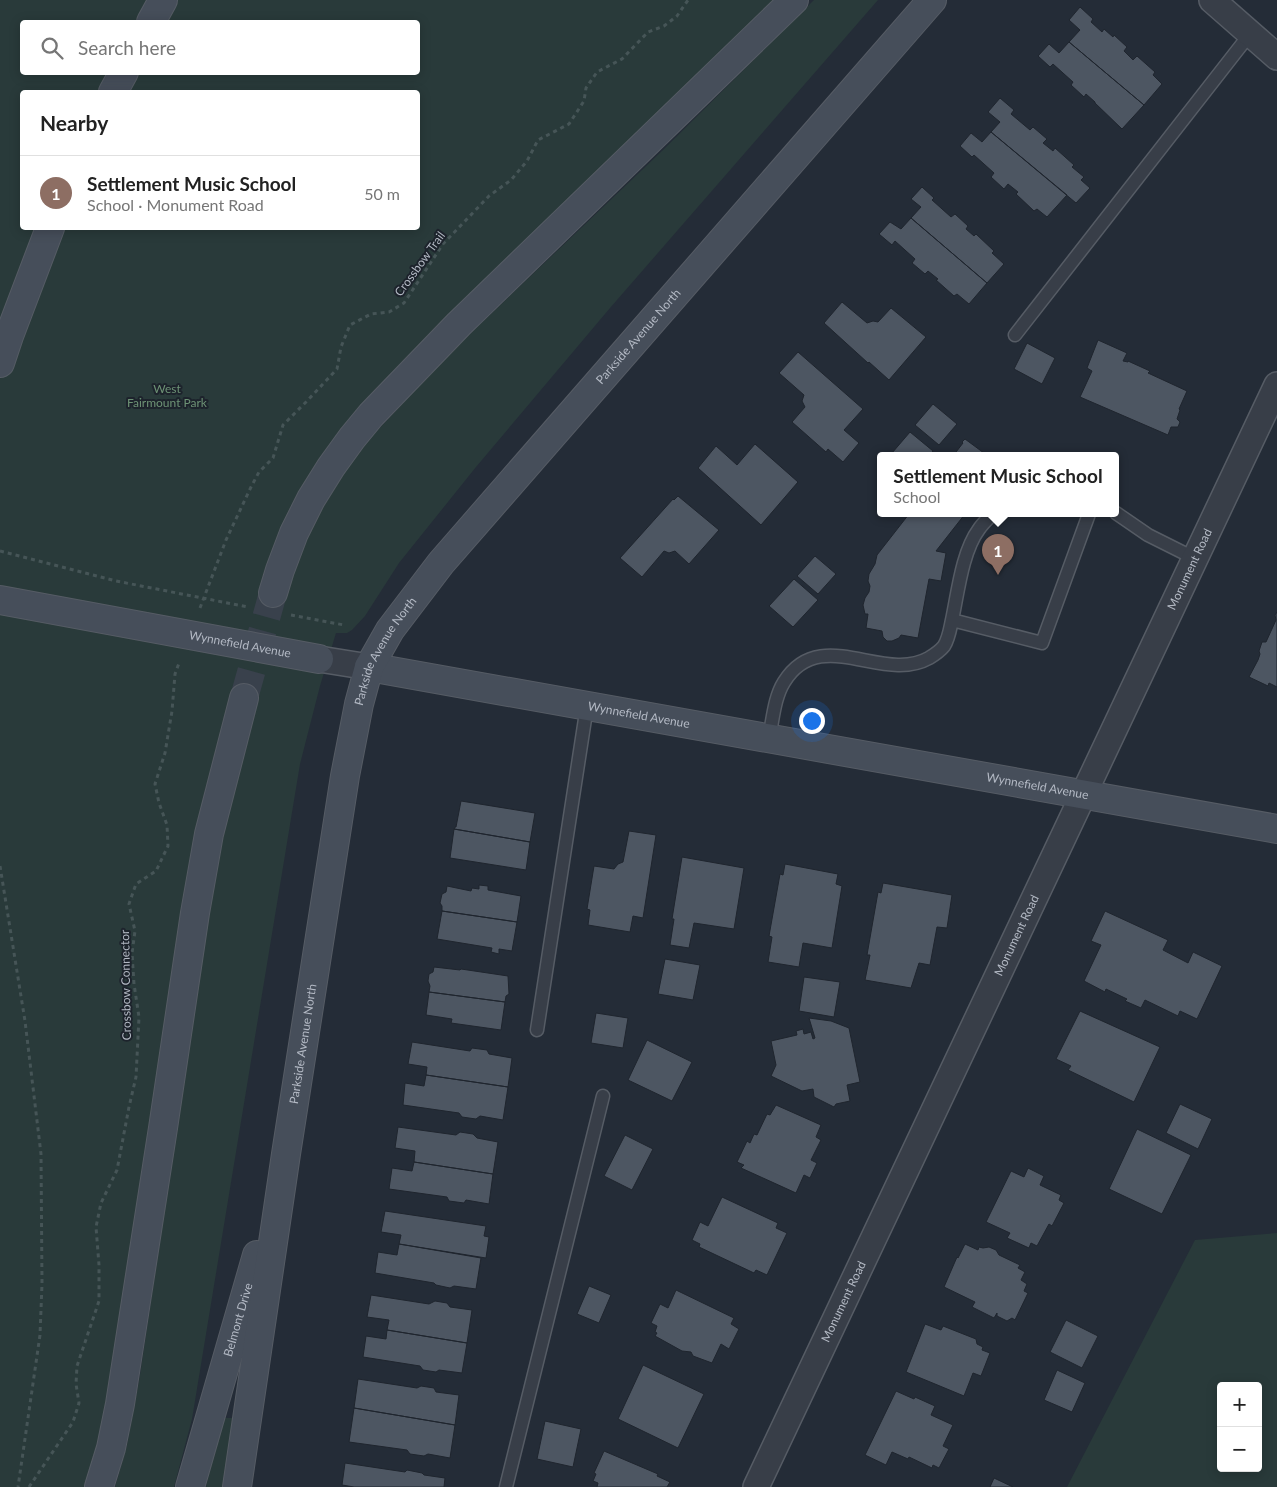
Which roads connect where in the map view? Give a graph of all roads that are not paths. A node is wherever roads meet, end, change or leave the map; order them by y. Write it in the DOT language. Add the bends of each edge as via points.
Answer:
graph roads {
  1 [pos="163,0"];
  2 [pos="794,0"];
  3 [pos="932,0"];
  4 [pos="1212,0"];
  5 [pos="151,20"];
  6 [pos="1250,34"];
  7 [pos="1277,57"];
  8 [pos="122,75"];
  9 [pos="114,90"];
  10 [pos="49,230"];
  11 [pos="1015,335"];
  12 [pos="0,363"];
  13 [pos="1277,385"];
  14 [pos="1119,515"];
  15 [pos="989,517"];
  16 [pos="1088,517"];
  17 [pos="1196,559"];
  18 [pos="0,600"];
  19 [pos="269,605"];
  20 [pos="952,620"];
  21 [pos="319,660"];
  22 [pos="369,667"];
  23 [pos="244,698"];
  24 [pos="587,706"];
  25 [pos="769,737"];
  26 [pos="1083,794"];
  27 [pos="1277,829"];
  28 [pos="537,1030"];
  29 [pos="602,1096"];
  30 [pos="286,1154"];
  31 [pos="99,1487"];
  32 [pos="190,1487"];
  33 [pos="236,1487"];
  34 [pos="506,1487"];
  35 [pos="756,1487"];
  1 -- 5 [label="main road"];
  2 -- 19 [label="main road" via="466,318 371,415 311,499 294,533"];
  3 -- 22 [label="main road, Parkside Avenue North" via="441,563 394,623"];
  4 -- 6 [label="street"];
  6 -- 7 [label="street"];
  6 -- 11 [label="lane"];
  8 -- 9 [label="main road"];
  10 -- 12 [label="main road"];
  13 -- 17 [label="street, Monument Road"];
  14 -- 17 [label="lane" via="1148,535"];
  15 -- 20 [label="lane" via="978,530 968,551"];
  16 -- 20 [label="lane" via="1042,643"];
  17 -- 26 [label="street, Monument Road"];
  18 -- 21 [label="main road, Wynnefield Avenue"];
  20 -- 25 [label="lane" via="944,646 923,661 897,665 838,656 806,660 794,670 780,691"];
  21 -- 22 [label="street, Wynnefield Avenue"];
  22 -- 24 [label="main road, Wynnefield Avenue"];
  22 -- 30 [label="main road, Parkside Avenue North" via="345,776"];
  23 -- 31 [label="main road" via="209,834 120,1404"];
  24 -- 25 [label="main road, Wynnefield Avenue"];
  24 -- 28 [label="lane"];
  25 -- 26 [label="main road, Wynnefield Avenue"];
  26 -- 27 [label="main road, Wynnefield Avenue"];
  26 -- 35 [label="street, Monument Road"];
  29 -- 34 [label="lane"];
  30 -- 32 [label="main road, Belmont Drive"];
  30 -- 33 [label="main road, Parkside Avenue North"];
}
